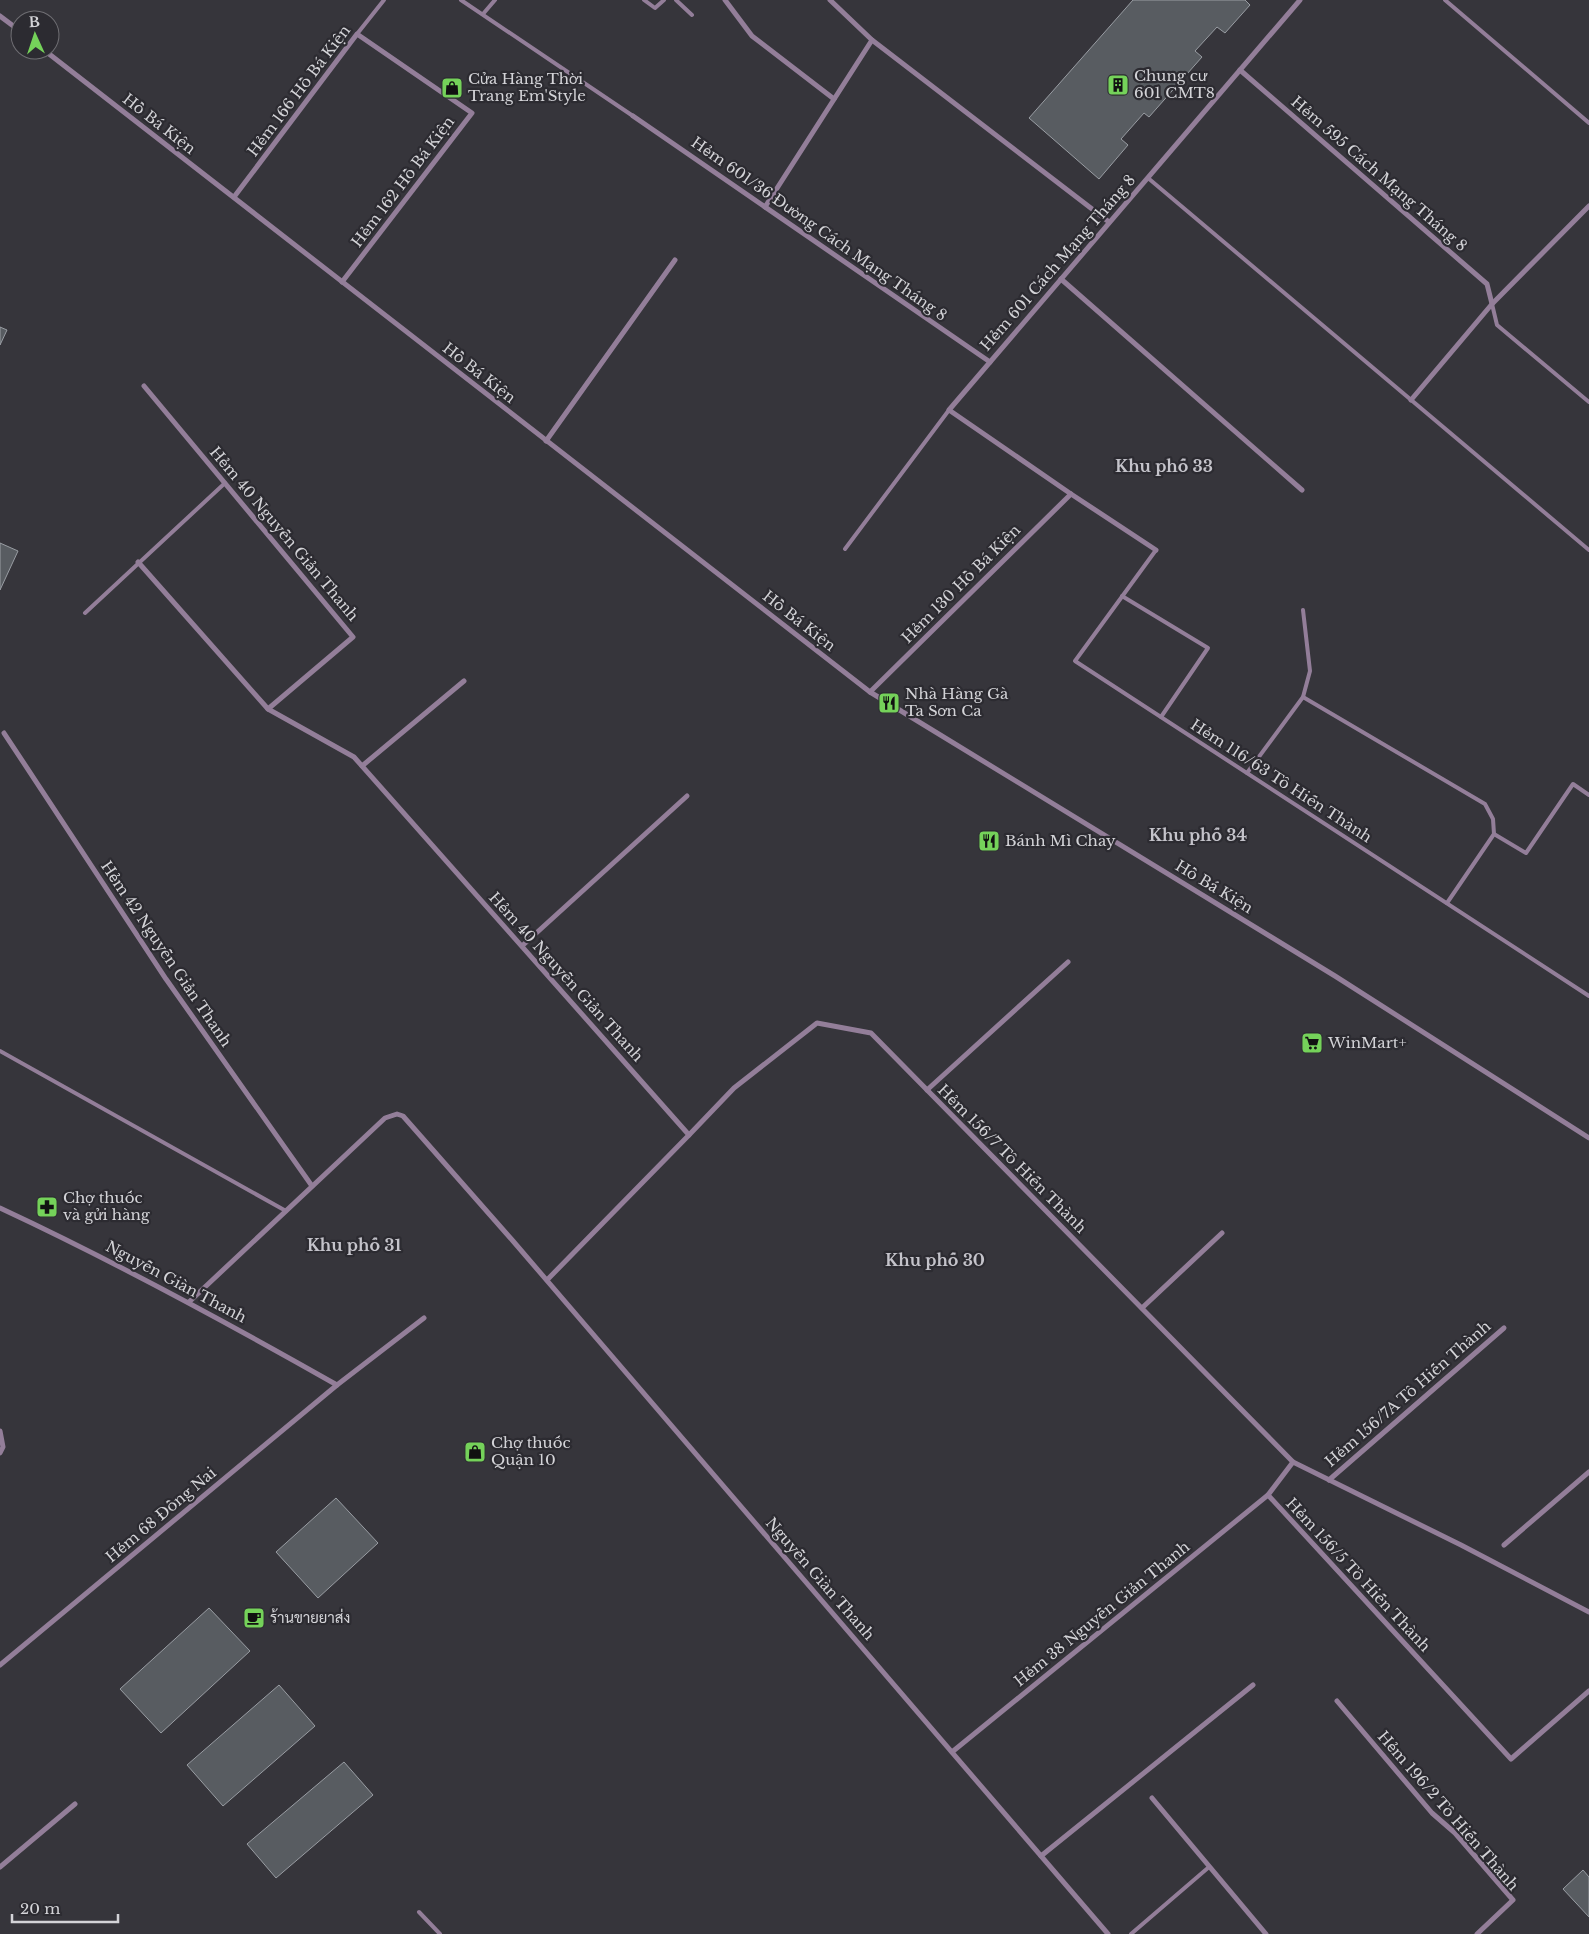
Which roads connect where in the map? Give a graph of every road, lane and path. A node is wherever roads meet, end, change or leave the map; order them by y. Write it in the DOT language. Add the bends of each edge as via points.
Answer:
graph roads {
  1 [pos="384,0"];
  2 [pos="462,0"];
  3 [pos="495,0"];
  4 [pos="644,0"];
  5 [pos="664,0"];
  6 [pos="676,0"];
  7 [pos="724,0"];
  8 [pos="830,0"];
  9 [pos="1300,0"];
  10 [pos="1445,0"];
  11 [pos="483,14"];
  12 [pos="692,15"];
  13 [pos="0,16"];
  14 [pos="10,24"];
  15 [pos="357,34"];
  16 [pos="872,40"];
  17 [pos="57,60"];
  18 [pos="1240,70"];
  19 [pos="834,99"];
  20 [pos="633,116"];
  21 [pos="1589,123"];
  22 [pos="1148,178"];
  23 [pos="234,197"];
  24 [pos="1589,206"];
  25 [pos="766,207"];
  26 [pos="1109,222"];
  27 [pos="675,260"];
  28 [pos="1061,279"];
  29 [pos="342,282"];
  30 [pos="1492,304"];
  31 [pos="990,362"];
  32 [pos="144,386"];
  33 [pos="1411,400"];
  34 [pos="1589,402"];
  35 [pos="949,410"];
  36 [pos="546,441"];
  37 [pos="225,483"];
  38 [pos="1302,490"];
  39 [pos="1070,494"];
  40 [pos="845,549"];
  41 [pos="1156,550"];
  42 [pos="1589,550"];
  43 [pos="138,562"];
  44 [pos="1122,596"];
  45 [pos="1303,610"];
  46 [pos="85,613"];
  47 [pos="464,681"];
  48 [pos="870,692"];
  49 [pos="1303,698"];
  50 [pos="268,709"];
  51 [pos="1161,717"];
  52 [pos="4,733"];
  53 [pos="362,766"];
  54 [pos="1247,773"];
  55 [pos="1589,794"];
  56 [pos="687,796"];
  57 [pos="1494,834"];
  58 [pos="1447,903"];
  59 [pos="522,946"];
  60 [pos="1068,962"];
  61 [pos="1589,996"];
  62 [pos="0,1052"];
  63 [pos="927,1090"];
  64 [pos="689,1135"];
  65 [pos="1589,1138"];
  66 [pos="312,1186"];
  67 [pos="0,1208"];
  68 [pos="286,1211"];
  69 [pos="1222,1233"];
  70 [pos="547,1280"];
  71 [pos="189,1302"];
  72 [pos="1142,1308"];
  73 [pos="424,1318"];
  74 [pos="1504,1328"];
  75 [pos="337,1385"];
  76 [pos="0,1431"];
  77 [pos="0,1453"];
  78 [pos="1293,1462"];
  79 [pos="1589,1472"];
  80 [pos="1329,1480"];
  81 [pos="1268,1495"];
  82 [pos="1504,1545"];
  83 [pos="1589,1612"];
  84 [pos="0,1665"];
  85 [pos="1253,1685"];
  86 [pos="1589,1691"];
  87 [pos="1337,1702"];
  88 [pos="952,1752"];
  89 [pos="1152,1798"];
  90 [pos="75,1804"];
  91 [pos="1041,1856"];
  92 [pos="0,1867"];
  93 [pos="1209,1867"];
  94 [pos="420,1912"];
  95 [pos="440,1934"];
  96 [pos="1108,1934"];
  97 [pos="1131,1934"];
  98 [pos="1266,1934"];
  99 [pos="1477,1934"];
  1 -- 15 [label="lane, Hẻm 166 Hồ Bá Kiện"];
  2 -- 11 [label="lane"];
  3 -- 11 [label="lane"];
  4 -- 5 [label="lane" via="655,8"];
  6 -- 12 [label="lane"];
  7 -- 19 [label="street" via="752,36"];
  8 -- 16 [label="street"];
  9 -- 18 [label="street, Hẻm 601 Cách Mạng Tháng 8"];
  10 -- 21 [label="lane"];
  11 -- 20 [label="lane"];
  13 -- 14 [label="street"];
  15 -- 23 [label="street, Hẻm 166 Hồ Bá Kiện"];
  15 -- 29 [label="street, Hẻm 162 Hồ Bá Kiện" via="472,113"];
  16 -- 19 [label="street"];
  16 -- 26 [label="street"];
  17 -- 23 [label="street, Hồ Bá Kiện"];
  18 -- 22 [label="street, Hẻm 601 Cách Mạng Tháng 8"];
  18 -- 30 [label="street, Hẻm 595 Cách Mạng Tháng 8" via="1487,284"];
  19 -- 25 [label="street"];
  20 -- 25 [label="street, Hẻm 601/36 Đường Cách Mạng Tháng 8"];
  22 -- 26 [label="street, Hẻm 601 Cách Mạng Tháng 8"];
  22 -- 33 [label="lane"];
  23 -- 29 [label="street, Hồ Bá Kiện"];
  24 -- 30 [label="street"];
  25 -- 31 [label="street, Hẻm 601/36 Đường Cách Mạng Tháng 8"];
  26 -- 28 [label="street, Hẻm 601 Cách Mạng Tháng 8"];
  27 -- 36 [label="street"];
  28 -- 31 [label="street, Hẻm 601 Cách Mạng Tháng 8"];
  28 -- 38 [label="street"];
  29 -- 36 [label="street, Hồ Bá Kiện"];
  30 -- 33 [label="street"];
  30 -- 34 [label="lane" via="1497,325"];
  31 -- 35 [label="street, Hẻm 601 Cách Mạng Tháng 8"];
  32 -- 37 [label="street, Hẻm 40 Nguyễn Giản Thanh"];
  33 -- 42 [label="lane"];
  35 -- 39 [label="street"];
  35 -- 40 [label="lane, Hẻm 601 Cách Mạng Tháng 8"];
  36 -- 48 [label="street, Hồ Bá Kiện"];
  37 -- 43 [label="lane"];
  37 -- 50 [label="street, Hẻm 40 Nguyễn Giản Thanh" via="353,637"];
  39 -- 41 [label="street"];
  39 -- 48 [label="street, Hẻm 130 Hồ Bá Kiện"];
  41 -- 44 [label="lane, Hẻm 116/63 Tô Hiến Thành"];
  43 -- 46 [label="lane"];
  43 -- 50 [label="street, Hẻm 40 Nguyễn Giản Thanh"];
  44 -- 51 [label="lane, Hẻm 116/63 Tô Hiến Thành" via="1075,661"];
  44 -- 51 [label="lane" via="1208,648"];
  45 -- 49 [label="lane" via="1310,671"];
  47 -- 53 [label="street"];
  48 -- 65 [label="street, Hồ Bá Kiện" via="1335,976"];
  49 -- 54 [label="lane"];
  49 -- 57 [label="lane" via="1485,804 1493,819"];
  50 -- 53 [label="street, Hẻm 40 Nguyễn Giản Thanh" via="354,757"];
  51 -- 54 [label="lane, Hẻm 116/63 Tô Hiến Thành"];
  52 -- 66 [label="street, Hẻm 42 Nguyễn Giản Thanh" via="166,979"];
  53 -- 59 [label="street, Hẻm 40 Nguyễn Giản Thanh"];
  54 -- 58 [label="lane, Hẻm 116/63 Tô Hiến Thành"];
  55 -- 57 [label="lane" via="1573,784 1526,853"];
  56 -- 59 [label="street"];
  57 -- 58 [label="lane"];
  58 -- 61 [label="lane, Hẻm 116/63 Tô Hiến Thành"];
  59 -- 64 [label="street, Hẻm 40 Nguyễn Giản Thanh"];
  60 -- 63 [label="street"];
  62 -- 68 [label="lane"];
  63 -- 64 [label="street, Hẻm 156/7 Tô Hiến Thành" via="871,1033 817,1023 734,1088"];
  63 -- 72 [label="street, Hẻm 156/7 Tô Hiến Thành"];
  64 -- 70 [label="street"];
  66 -- 68 [label="street"];
  66 -- 70 [label="street, Nguyễn Giàn Thanh" via="385,1118 397,1114 408,1119"];
  67 -- 71 [label="street, Nguyễn Giàn Thanh"];
  68 -- 71 [label="street"];
  69 -- 72 [label="street"];
  70 -- 88 [label="street, Nguyễn Giàn Thanh"];
  71 -- 75 [label="street, Nguyễn Giàn Thanh"];
  72 -- 78 [label="street, Hẻm 156/7 Tô Hiến Thành"];
  73 -- 75 [label="street, Hẻm 68 Đồng Nai"];
  74 -- 80 [label="street, Hẻm 156/7A Tô Hiến Thành"];
  75 -- 84 [label="street, Hẻm 68 Đồng Nai"];
  76 -- 77 [label="street" via="3,1448"];
  78 -- 80 [label="street"];
  78 -- 81 [label="street, Hẻm 156/5 Tô Hiến Thành"];
  79 -- 82 [label="street"];
  80 -- 83 [label="street"];
  81 -- 86 [label="street, Hẻm 156/5 Tô Hiến Thành" via="1510,1759"];
  81 -- 88 [label="street, Hẻm 38 Nguyễn Giản Thanh"];
  85 -- 91 [label="street"];
  87 -- 99 [label="street, Hẻm 196/2 Tô Hiến Thành" via="1432,1813 1455,1833 1513,1900"];
  88 -- 91 [label="street, Nguyễn Giàn Thanh"];
  89 -- 93 [label="street"];
  90 -- 92 [label="street"];
  91 -- 96 [label="street, Nguyễn Giàn Thanh"];
  93 -- 97 [label="lane"];
  93 -- 98 [label="street"];
  94 -- 95 [label="lane"];
}
